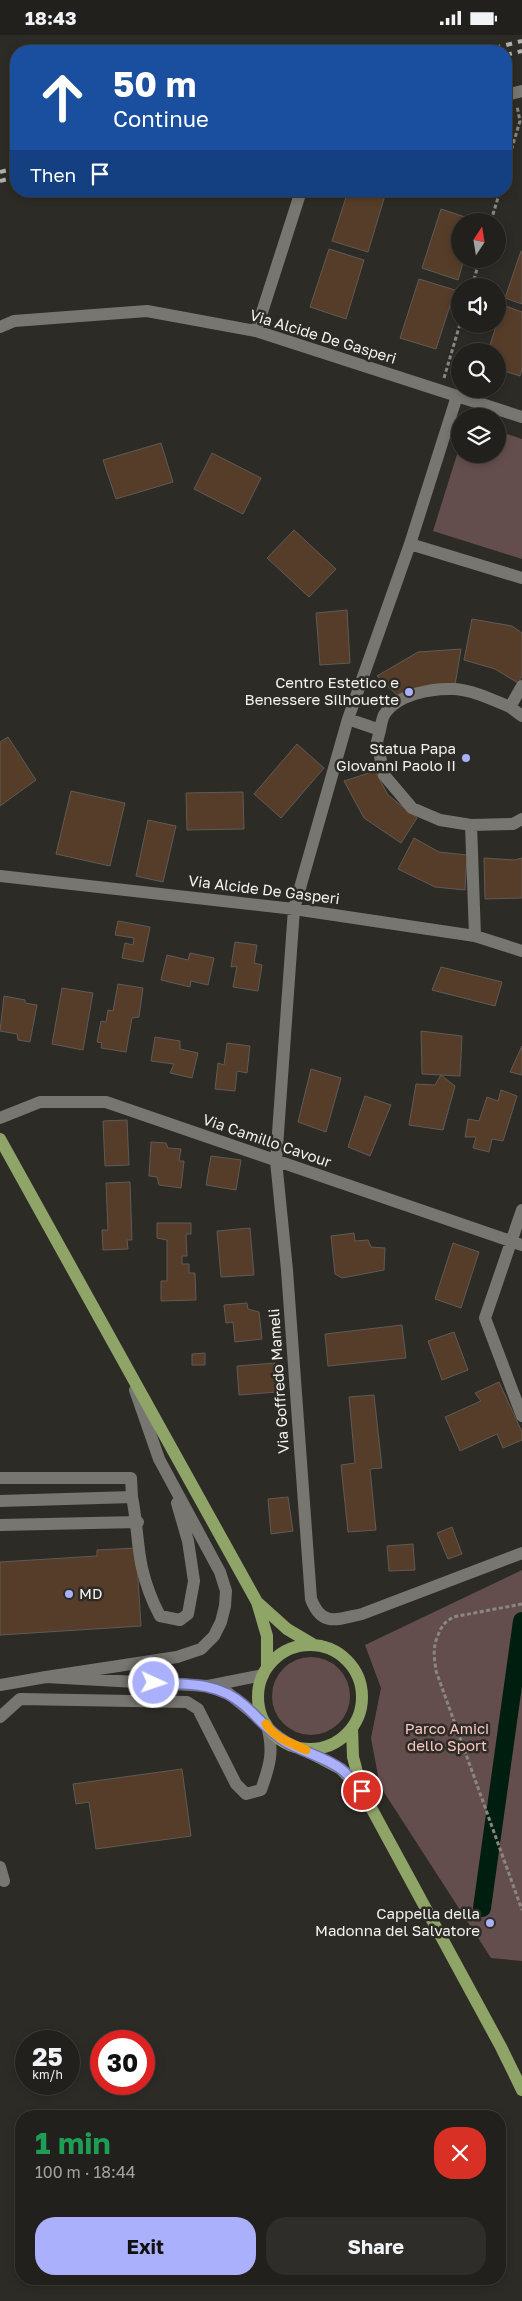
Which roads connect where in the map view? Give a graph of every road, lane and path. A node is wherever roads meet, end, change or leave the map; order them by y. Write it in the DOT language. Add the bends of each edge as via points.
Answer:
graph roads {
  1 [pos="514,94"];
  2 [pos="512,148"];
  3 [pos="299,197"];
  4 [pos="498,197"];
  5 [pos="493,213"];
  6 [pos="0,327"];
  7 [pos="256,331"];
  8 [pos="457,333"];
  9 [pos="440,391"];
  10 [pos="451,394"];
  11 [pos="455,398"];
  12 [pos="462,398"];
  13 [pos="522,417"];
  14 [pos="410,544"];
  15 [pos="522,578"];
  16 [pos="522,686"];
  17 [pos="510,707"];
  18 [pos="522,716"];
  19 [pos="348,719"];
  20 [pos="380,730"];
  21 [pos="522,819"];
  22 [pos="470,825"];
  23 [pos="0,876"];
  24 [pos="294,909"];
  25 [pos="475,936"];
  26 [pos="522,951"];
  27 [pos="0,1118"];
  28 [pos="0,1139"];
  29 [pos="276,1161"];
  30 [pos="522,1210"];
  31 [pos="516,1243"];
  32 [pos="132,1380"];
  33 [pos="522,1416"];
  34 [pos="168,1475"];
  35 [pos="0,1478"];
  36 [pos="132,1497"];
  37 [pos="0,1501"];
  38 [pos="138,1522"];
  39 [pos="0,1525"];
  40 [pos="522,1553"];
  41 [pos="257,1602"];
  42 [pos="522,1604"];
  43 [pos="314,1645"];
  44 [pos="265,1671"];
  45 [pos="46,1677"];
  46 [pos="0,1685"];
  47 [pos="208,1685"];
  48 [pos="0,1717"];
  49 [pos="266,1725"];
  50 [pos="352,1728"];
  51 [pos="301,1748"];
  52 [pos="362,1791"];
  53 [pos="0,1867"];
  54 [pos="4,1881"];
  55 [pos="522,1910"];
  56 [pos="502,2047"];
  57 [pos="522,2077"];
  58 [pos="522,2090"];
  1 -- 2 [label="path" via="520,121"];
  3 -- 7 [label="street"];
  4 -- 5 [label="path"];
  6 -- 7 [label="street, Via Alcide De Gasperi" via="14,321 147,311"];
  7 -- 9 [label="street, Via Alcide De Gasperi"];
  8 -- 9 [label="path"];
  9 -- 10 [label="street, Via Alcide De Gasperi"];
  11 -- 14 [label="street"];
  12 -- 13 [label="street, Via Alcide De Gasperi"];
  14 -- 15 [label="street"];
  14 -- 19 [label="street, Via Goffredo Mameli"];
  16 -- 17 [label="street"];
  17 -- 18 [label="street"];
  17 -- 20 [label="street" via="482,695 455,689 423,691 399,701 384,715"];
  19 -- 20 [label="street"];
  19 -- 24 [label="street, Via Goffredo Mameli"];
  20 -- 22 [label="street" via="378,743 384,775 412,808 440,820"];
  21 -- 22 [label="street" via="513,824"];
  22 -- 25 [label="street"];
  23 -- 24 [label="street, Via Alcide De Gasperi"];
  24 -- 25 [label="street, Via Alcide De Gasperi"];
  24 -- 29 [label="street, Via Goffredo Mameli"];
  25 -- 26 [label="street, Via Alcide De Gasperi"];
  27 -- 29 [label="street, Via Camillo Cavour" via="40,1102 106,1101"];
  28 -- 32 [label="main road"];
  29 -- 31 [label="street, Via Camillo Cavour"];
  29 -- 40 [label="street, Via Goffredo Mameli" via="312,1599 316,1613 336,1620 362,1614"];
  30 -- 31 [label="street"];
  31 -- 33 [label="street" via="484,1318"];
  32 -- 34 [label="street" via="159,1459"];
  32 -- 41 [label="main road"];
  34 -- 38 [label="street" via="188,1541 194,1581 188,1614 180,1620 160,1616 149,1595 142,1567"];
  34 -- 45 [label="street" via="220,1572 226,1591 221,1622 214,1636 201,1649 177,1657"];
  35 -- 36 [label="street" via="131,1478"];
  36 -- 37 [label="street"];
  36 -- 38 [label="street"];
  38 -- 39 [label="street"];
  41 -- 43 [label="main road" via="286,1629"];
  41 -- 44 [label="main road" via="266,1636"];
  42 -- 55 [label="path" via="453,1617 440,1630 434,1655 436,1671"];
  43 -- 44 [label="main road" via="300,1645 288,1650 276,1657"];
  43 -- 50 [label="main road" via="330,1648 343,1656 361,1683 360,1714"];
  44 -- 47 [label="street"];
  44 -- 49 [label="main road" via="258,1691"];
  45 -- 46 [label="street"];
  45 -- 47 [label="street"];
  47 -- 49 [label="street" via="228,1693"];
  48 -- 49 [label="street" via="20,1699 187,1702 198,1709 236,1784 246,1794 261,1790 269,1767 272,1744"];
  49 -- 51 [label="main road" via="287,1743"];
  50 -- 51 [label="main road" via="330,1745"];
  50 -- 52 [label="main road" via="353,1757"];
  51 -- 52 [label="main road" via="341,1769"];
  52 -- 56 [label="main road"];
  53 -- 54 [label="street"];
  56 -- 57 [label="main road"];
  56 -- 58 [label="main road"];
}
